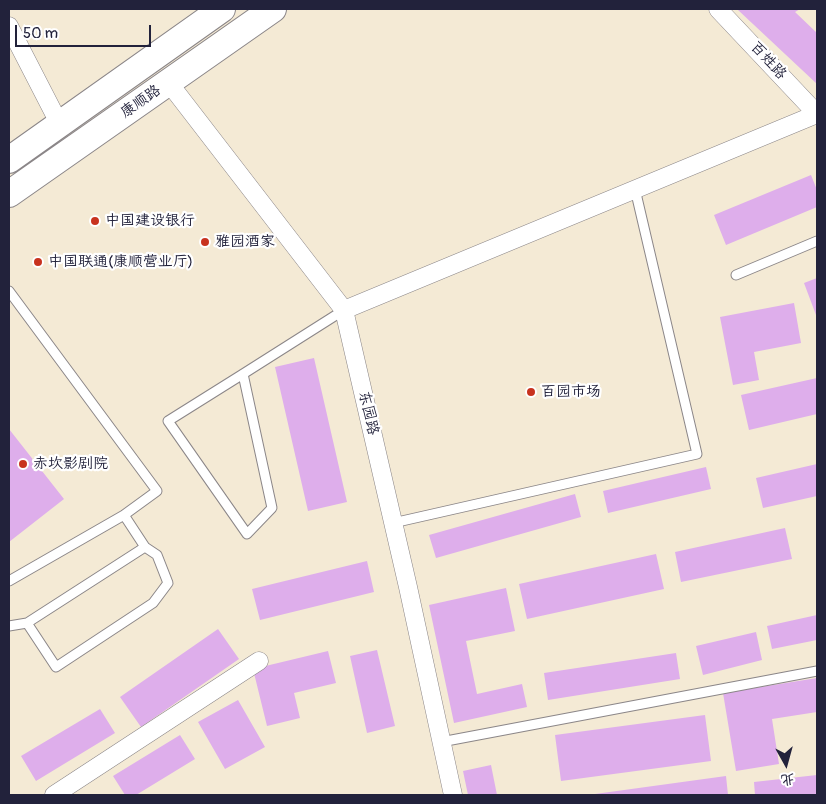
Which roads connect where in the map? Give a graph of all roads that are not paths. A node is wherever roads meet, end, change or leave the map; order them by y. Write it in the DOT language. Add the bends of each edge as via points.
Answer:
graph roads {
  1 [pos="222,9"];
  2 [pos="273,9"];
  3 [pos="718,9"];
  4 [pos="9,26"];
  5 [pos="169,83"];
  6 [pos="817,114"];
  7 [pos="60,125"];
  8 [pos="9,160"];
  9 [pos="635,190"];
  10 [pos="9,194"];
  11 [pos="817,241"];
  12 [pos="736,275"];
  13 [pos="9,292"];
  14 [pos="344,310"];
  15 [pos="243,374"];
  16 [pos="124,515"];
  17 [pos="393,523"];
  18 [pos="145,547"];
  19 [pos="9,581"];
  20 [pos="28,624"];
  21 [pos="9,626"];
  22 [pos="259,661"];
  23 [pos="817,671"];
  24 [pos="442,742"];
  25 [pos="54,795"];
  26 [pos="453,795"];
  1 -- 7 [label="main road, 康顺路"];
  2 -- 5 [label="main road, 康顺路"];
  3 -- 6 [label="street, 百姓路"];
  4 -- 7 [label="street"];
  5 -- 10 [label="main road, 康顺路"];
  5 -- 14 [label="street, 东园路"];
  6 -- 9 [label="street"];
  7 -- 8 [label="main road, 康顺路"];
  9 -- 14 [label="street"];
  9 -- 17 [label="lane" via="697,454"];
  11 -- 12 [label="lane"];
  13 -- 16 [label="lane" via="157,491"];
  14 -- 15 [label="lane"];
  14 -- 17 [label="street, 东园路"];
  15 -- 15 [label="lane" via="168,421 247,534 272,508"];
  16 -- 18 [label="lane"];
  16 -- 19 [label="lane"];
  17 -- 24 [label="street, 东园路"];
  18 -- 20 [label="lane"];
  18 -- 20 [label="lane" via="157,555 168,583 153,603 64,662 56,667"];
  20 -- 21 [label="lane"];
  22 -- 25 [label="street"];
  23 -- 24 [label="lane"];
  24 -- 26 [label="street, 东园路"];
}
